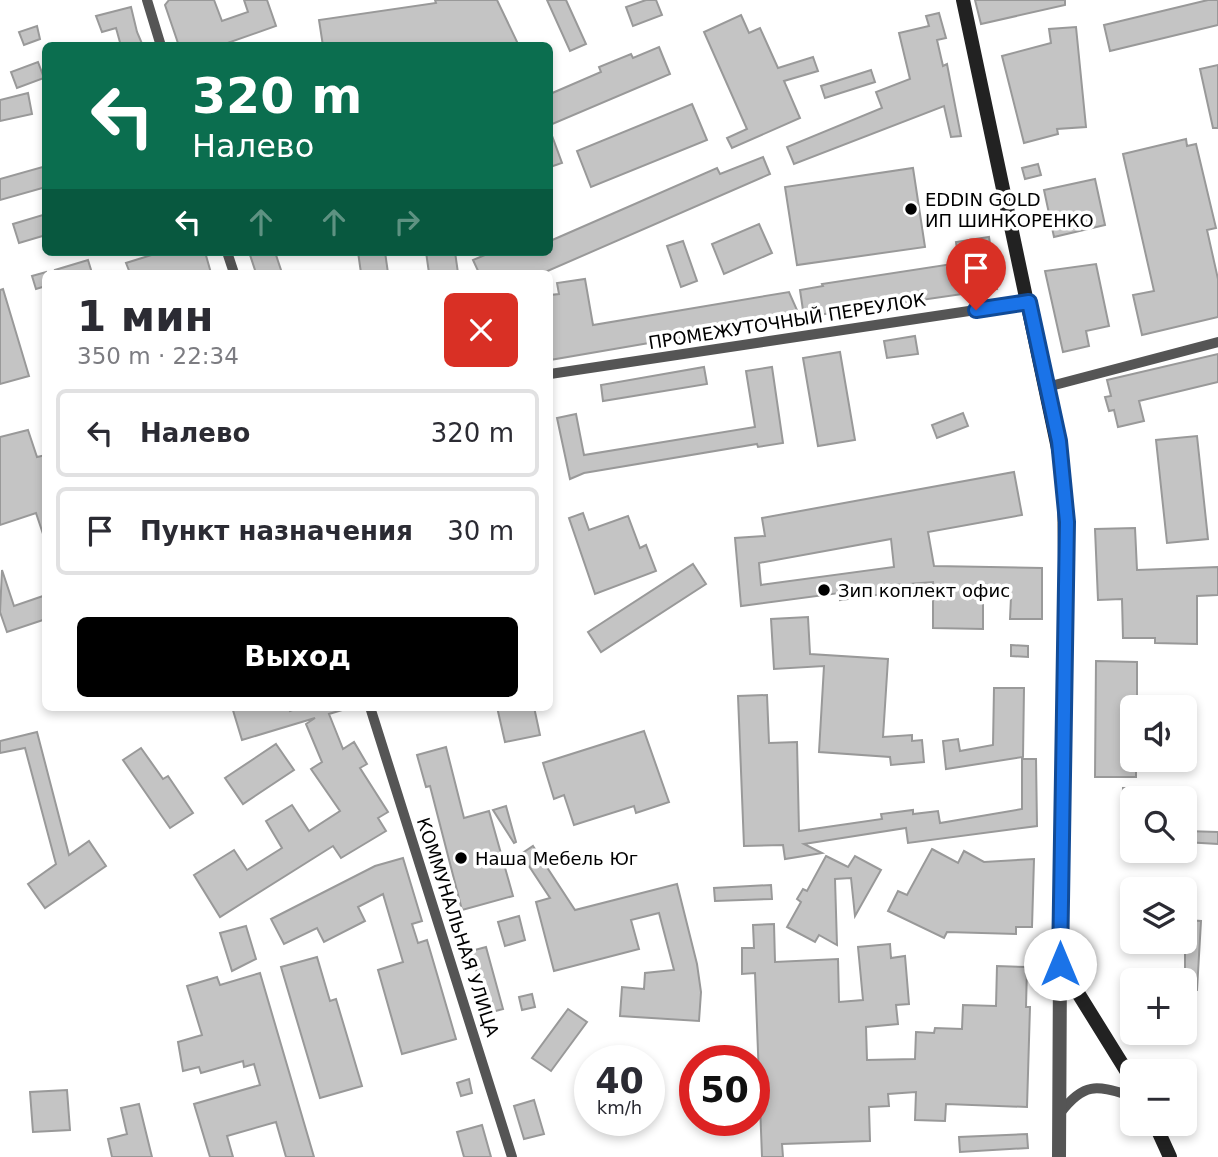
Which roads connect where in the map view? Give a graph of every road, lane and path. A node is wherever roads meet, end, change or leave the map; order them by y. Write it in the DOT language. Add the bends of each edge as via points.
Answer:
graph roads {
  1 [pos="147,0"];
  2 [pos="963,0"];
  3 [pos="160,42"];
  4 [pos="1029,302"];
  5 [pos="1218,342"];
  6 [pos="553,374"];
  7 [pos="1047,387"];
  8 [pos="371,711"];
  9 [pos="1060,964"];
  10 [pos="1120,1061"];
  11 [pos="1120,1093"];
  12 [pos="1060,1112"];
  13 [pos="1160,1136"];
  14 [pos="512,1157"];
  15 [pos="1059,1157"];
  16 [pos="1170,1157"];
  1 -- 3 [label="street"];
  2 -- 4 [label="main road"];
  4 -- 6 [label="street, ПРОМЕЖУТОЧНЫЙ ПЕРЕУЛОК"];
  4 -- 7 [label="main road"];
  5 -- 7 [label="street"];
  7 -- 9 [label="main road" via="1059,441 1067,522"];
  8 -- 14 [label="street, КОММУНАЛЬНАЯ УЛИЦА"];
  9 -- 10 [label="main road"];
  9 -- 12 [label="street"];
  11 -- 12 [label="street" via="1091,1087 1075,1094"];
  12 -- 15 [label="street"];
  13 -- 16 [label="main road"];
}
